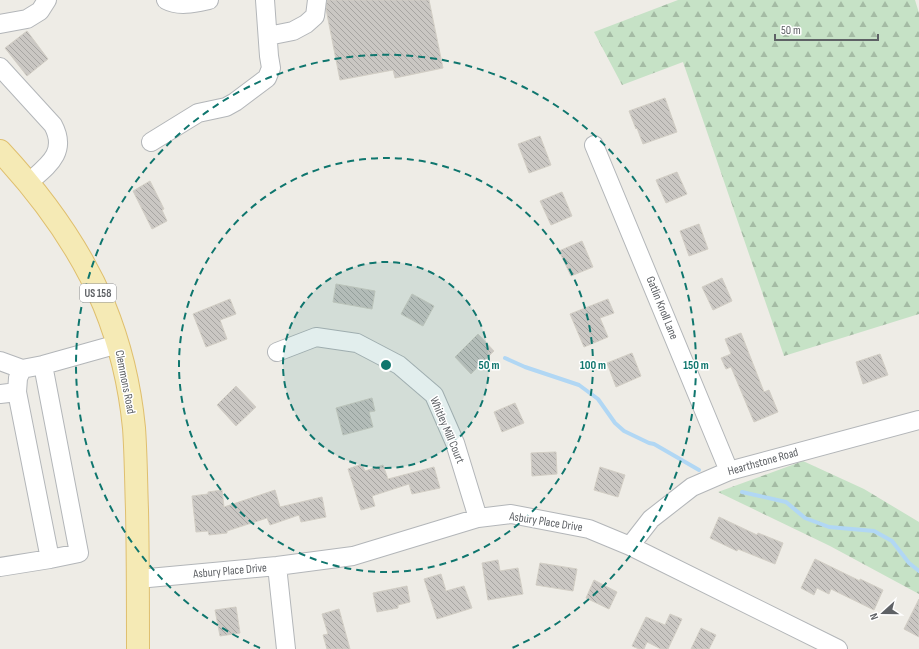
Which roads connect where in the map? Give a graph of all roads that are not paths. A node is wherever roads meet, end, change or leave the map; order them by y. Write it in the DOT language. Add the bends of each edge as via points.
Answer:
graph roads {
  1 [pos="47,0"];
  2 [pos="166,0"];
  3 [pos="208,0"];
  4 [pos="266,0"];
  5 [pos="317,0"];
  6 [pos="0,24"];
  7 [pos="268,36"];
  8 [pos="0,67"];
  9 [pos="151,142"];
  10 [pos="594,145"];
  11 [pos="3,160"];
  12 [pos="28,183"];
  13 [pos="118,344"];
  14 [pos="277,352"];
  15 [pos="0,361"];
  16 [pos="43,365"];
  17 [pos="22,369"];
  18 [pos="9,393"];
  19 [pos="919,420"];
  20 [pos="729,471"];
  21 [pos="478,518"];
  22 [pos="630,546"];
  23 [pos="50,559"];
  24 [pos="276,566"];
  25 [pos="0,567"];
  26 [pos="138,579"];
  27 [pos="138,649"];
  28 [pos="286,649"];
  29 [pos="838,649"];
  1 -- 6 [label="street" via="40,12 27,19"];
  2 -- 3 [label="street" via="190,4"];
  4 -- 7 [label="street"];
  5 -- 7 [label="street" via="315,16 306,24 293,32"];
  7 -- 9 [label="street" via="271,68 267,78 226,107 198,113"];
  8 -- 12 [label="street" via="58,133 56,154 49,165"];
  10 -- 20 [label="street, Gatlin Knoll Lane"];
  11 -- 12 [label="main road, Clemmons Road / US 158"];
  12 -- 13 [label="main road, Clemmons Road / US 158" via="78,252 105,306"];
  13 -- 16 [label="street"];
  13 -- 26 [label="main road, Clemmons Road / US 158" via="134,429"];
  14 -- 21 [label="street, Whitley Mill Court" via="316,338 357,343 398,365 434,394 455,443"];
  15 -- 17 [label="street"];
  16 -- 17 [label="street"];
  16 -- 23 [label="street" via="79,553"];
  17 -- 18 [label="street"];
  18 -- 23 [label="street"];
  19 -- 20 [label="street, Hearthstone Road"];
  20 -- 22 [label="street, Hearthstone Road" via="692,487 651,519"];
  21 -- 22 [label="street, Asbury Place Drive" via="511,514 589,529"];
  21 -- 24 [label="street, Asbury Place Drive" via="353,556"];
  22 -- 29 [label="street, Asbury Place Drive"];
  23 -- 25 [label="street"];
  24 -- 26 [label="street, Asbury Place Drive"];
  24 -- 28 [label="street"];
  26 -- 27 [label="main road, Clemmons Road / US 158"];
}
